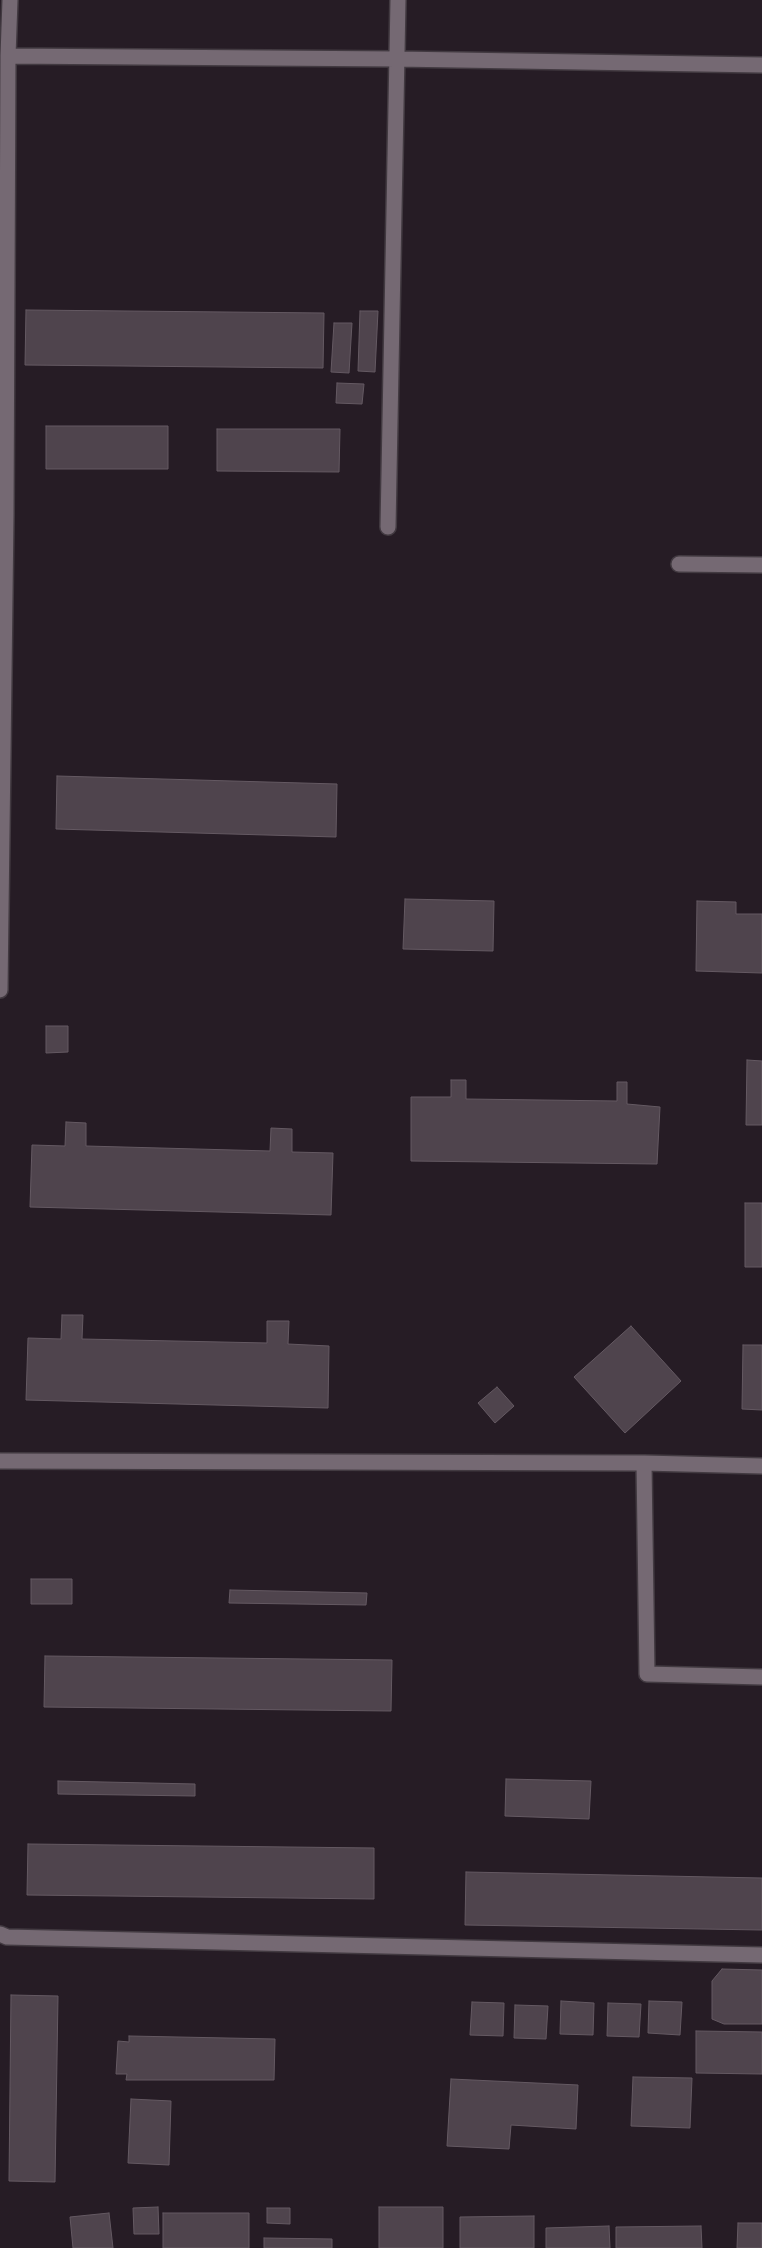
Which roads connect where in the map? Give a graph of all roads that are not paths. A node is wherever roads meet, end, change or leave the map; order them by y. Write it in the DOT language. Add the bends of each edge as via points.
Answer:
graph roads {
  1 [pos="10,0"];
  2 [pos="398,0"];
  3 [pos="8,56"];
  4 [pos="397,59"];
  5 [pos="762,65"];
  6 [pos="388,527"];
  7 [pos="679,564"];
  8 [pos="762,565"];
  9 [pos="0,990"];
  10 [pos="0,1461"];
  11 [pos="644,1463"];
  12 [pos="762,1466"];
  13 [pos="762,1677"];
  14 [pos="0,1934"];
  15 [pos="762,1955"];
  1 -- 3 [label="street"];
  2 -- 4 [label="street"];
  3 -- 4 [label="street"];
  3 -- 9 [label="street"];
  4 -- 5 [label="street"];
  4 -- 6 [label="street"];
  7 -- 8 [label="street"];
  10 -- 11 [label="street"];
  11 -- 12 [label="street"];
  11 -- 13 [label="street" via="647,1674"];
  14 -- 15 [label="street" via="7,1937"];
}
